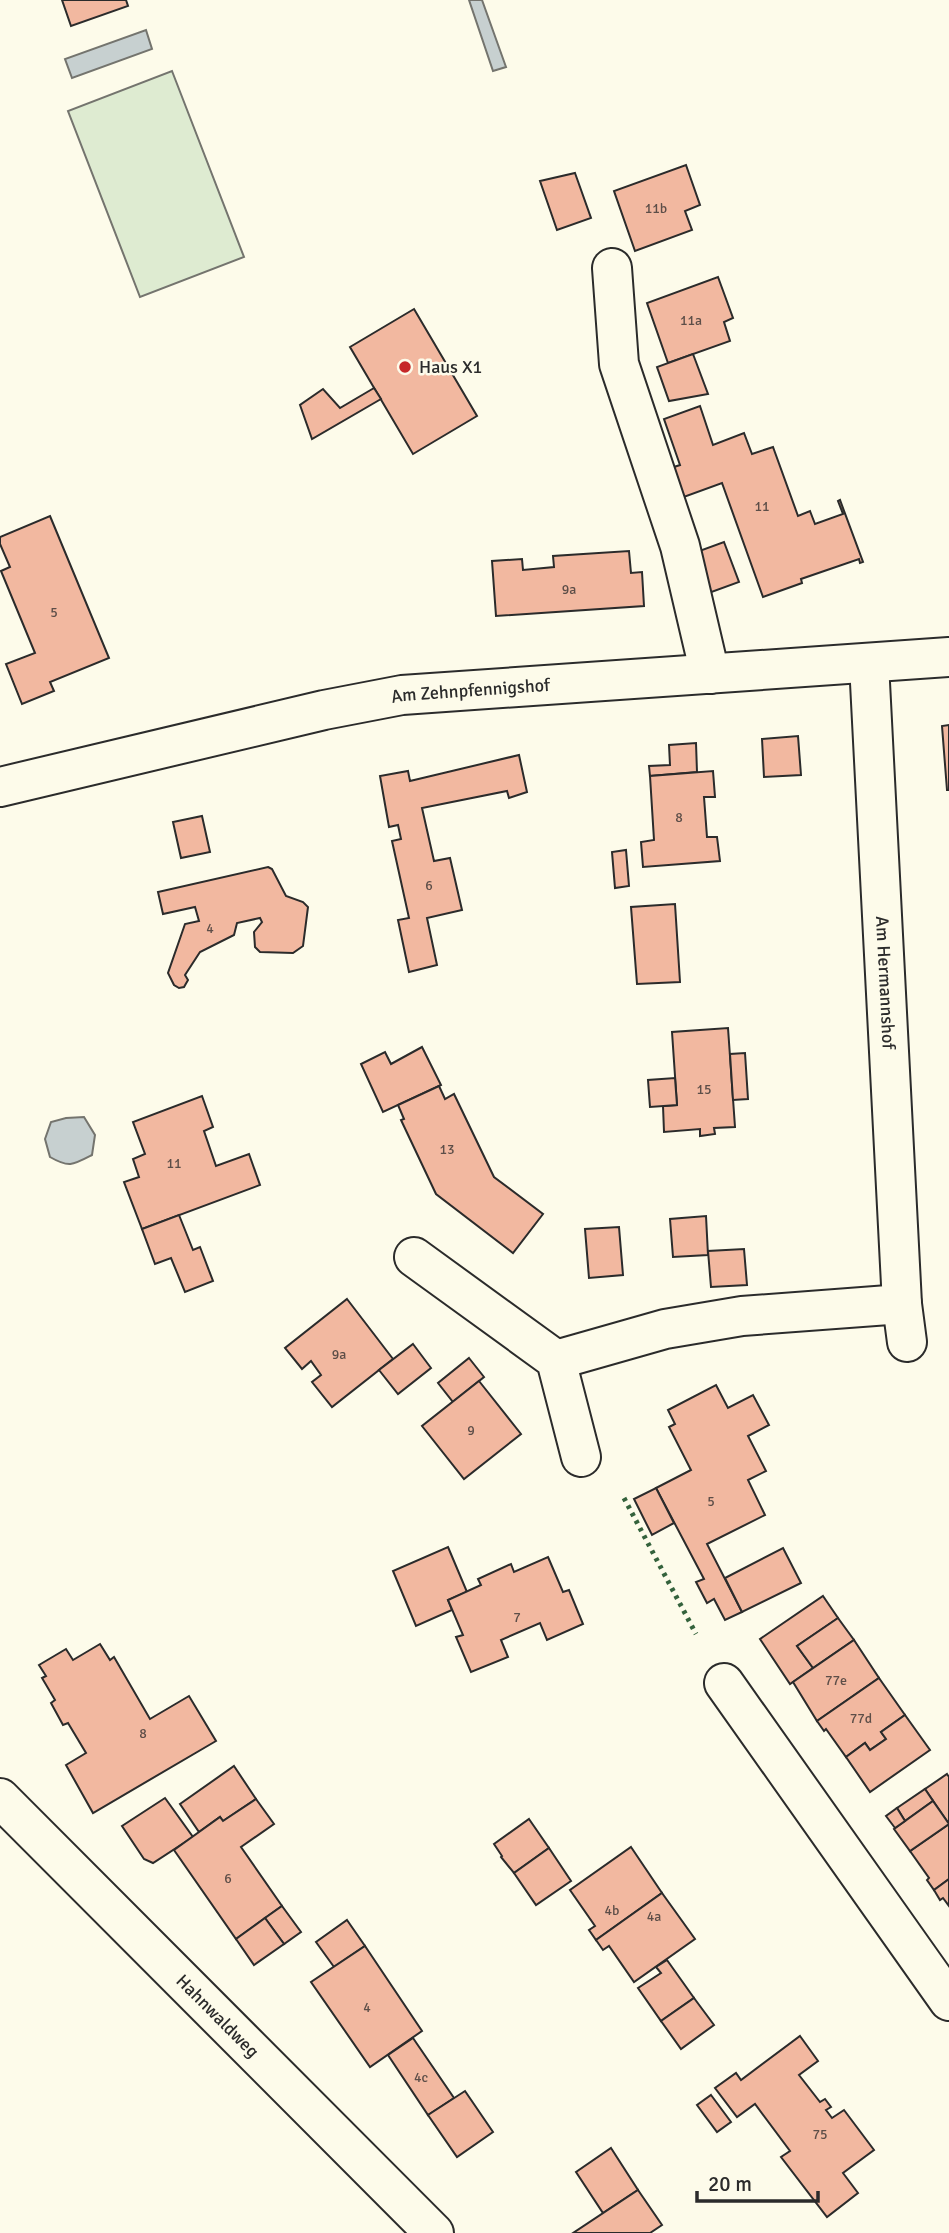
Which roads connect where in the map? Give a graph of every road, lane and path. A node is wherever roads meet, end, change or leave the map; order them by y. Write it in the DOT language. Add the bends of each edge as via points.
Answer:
graph roads {
  1 [pos="612,268"];
  2 [pos="949,657"];
  3 [pos="869,663"];
  4 [pos="710,674"];
  5 [pos="0,787"];
  6 [pos="414,1257"];
  7 [pos="902,1304"];
  8 [pos="907,1342"];
  9 [pos="556,1360"];
  10 [pos="582,1457"];
  11 [pos="724,1683"];
  12 [pos="0,1798"];
  13 [pos="949,2001"];
  14 [pos="433,2233"];
  1 -- 4 [label="street" via="619,364 680,546"];
  2 -- 3 [label="street, Am Zehnpfennigshof"];
  3 -- 4 [label="street, Am Zehnpfennigshof"];
  3 -- 7 [label="street, Am Hermannshof"];
  4 -- 5 [label="street, Am Zehnpfennigshof" via="402,695"];
  6 -- 9 [label="street"];
  7 -- 8 [label="street, Am Hermannshof"];
  7 -- 9 [label="street" via="742,1316 665,1329"];
  9 -- 10 [label="street"];
  11 -- 13 [label="street"];
  12 -- 14 [label="street, Hahnwaldweg"];
}
